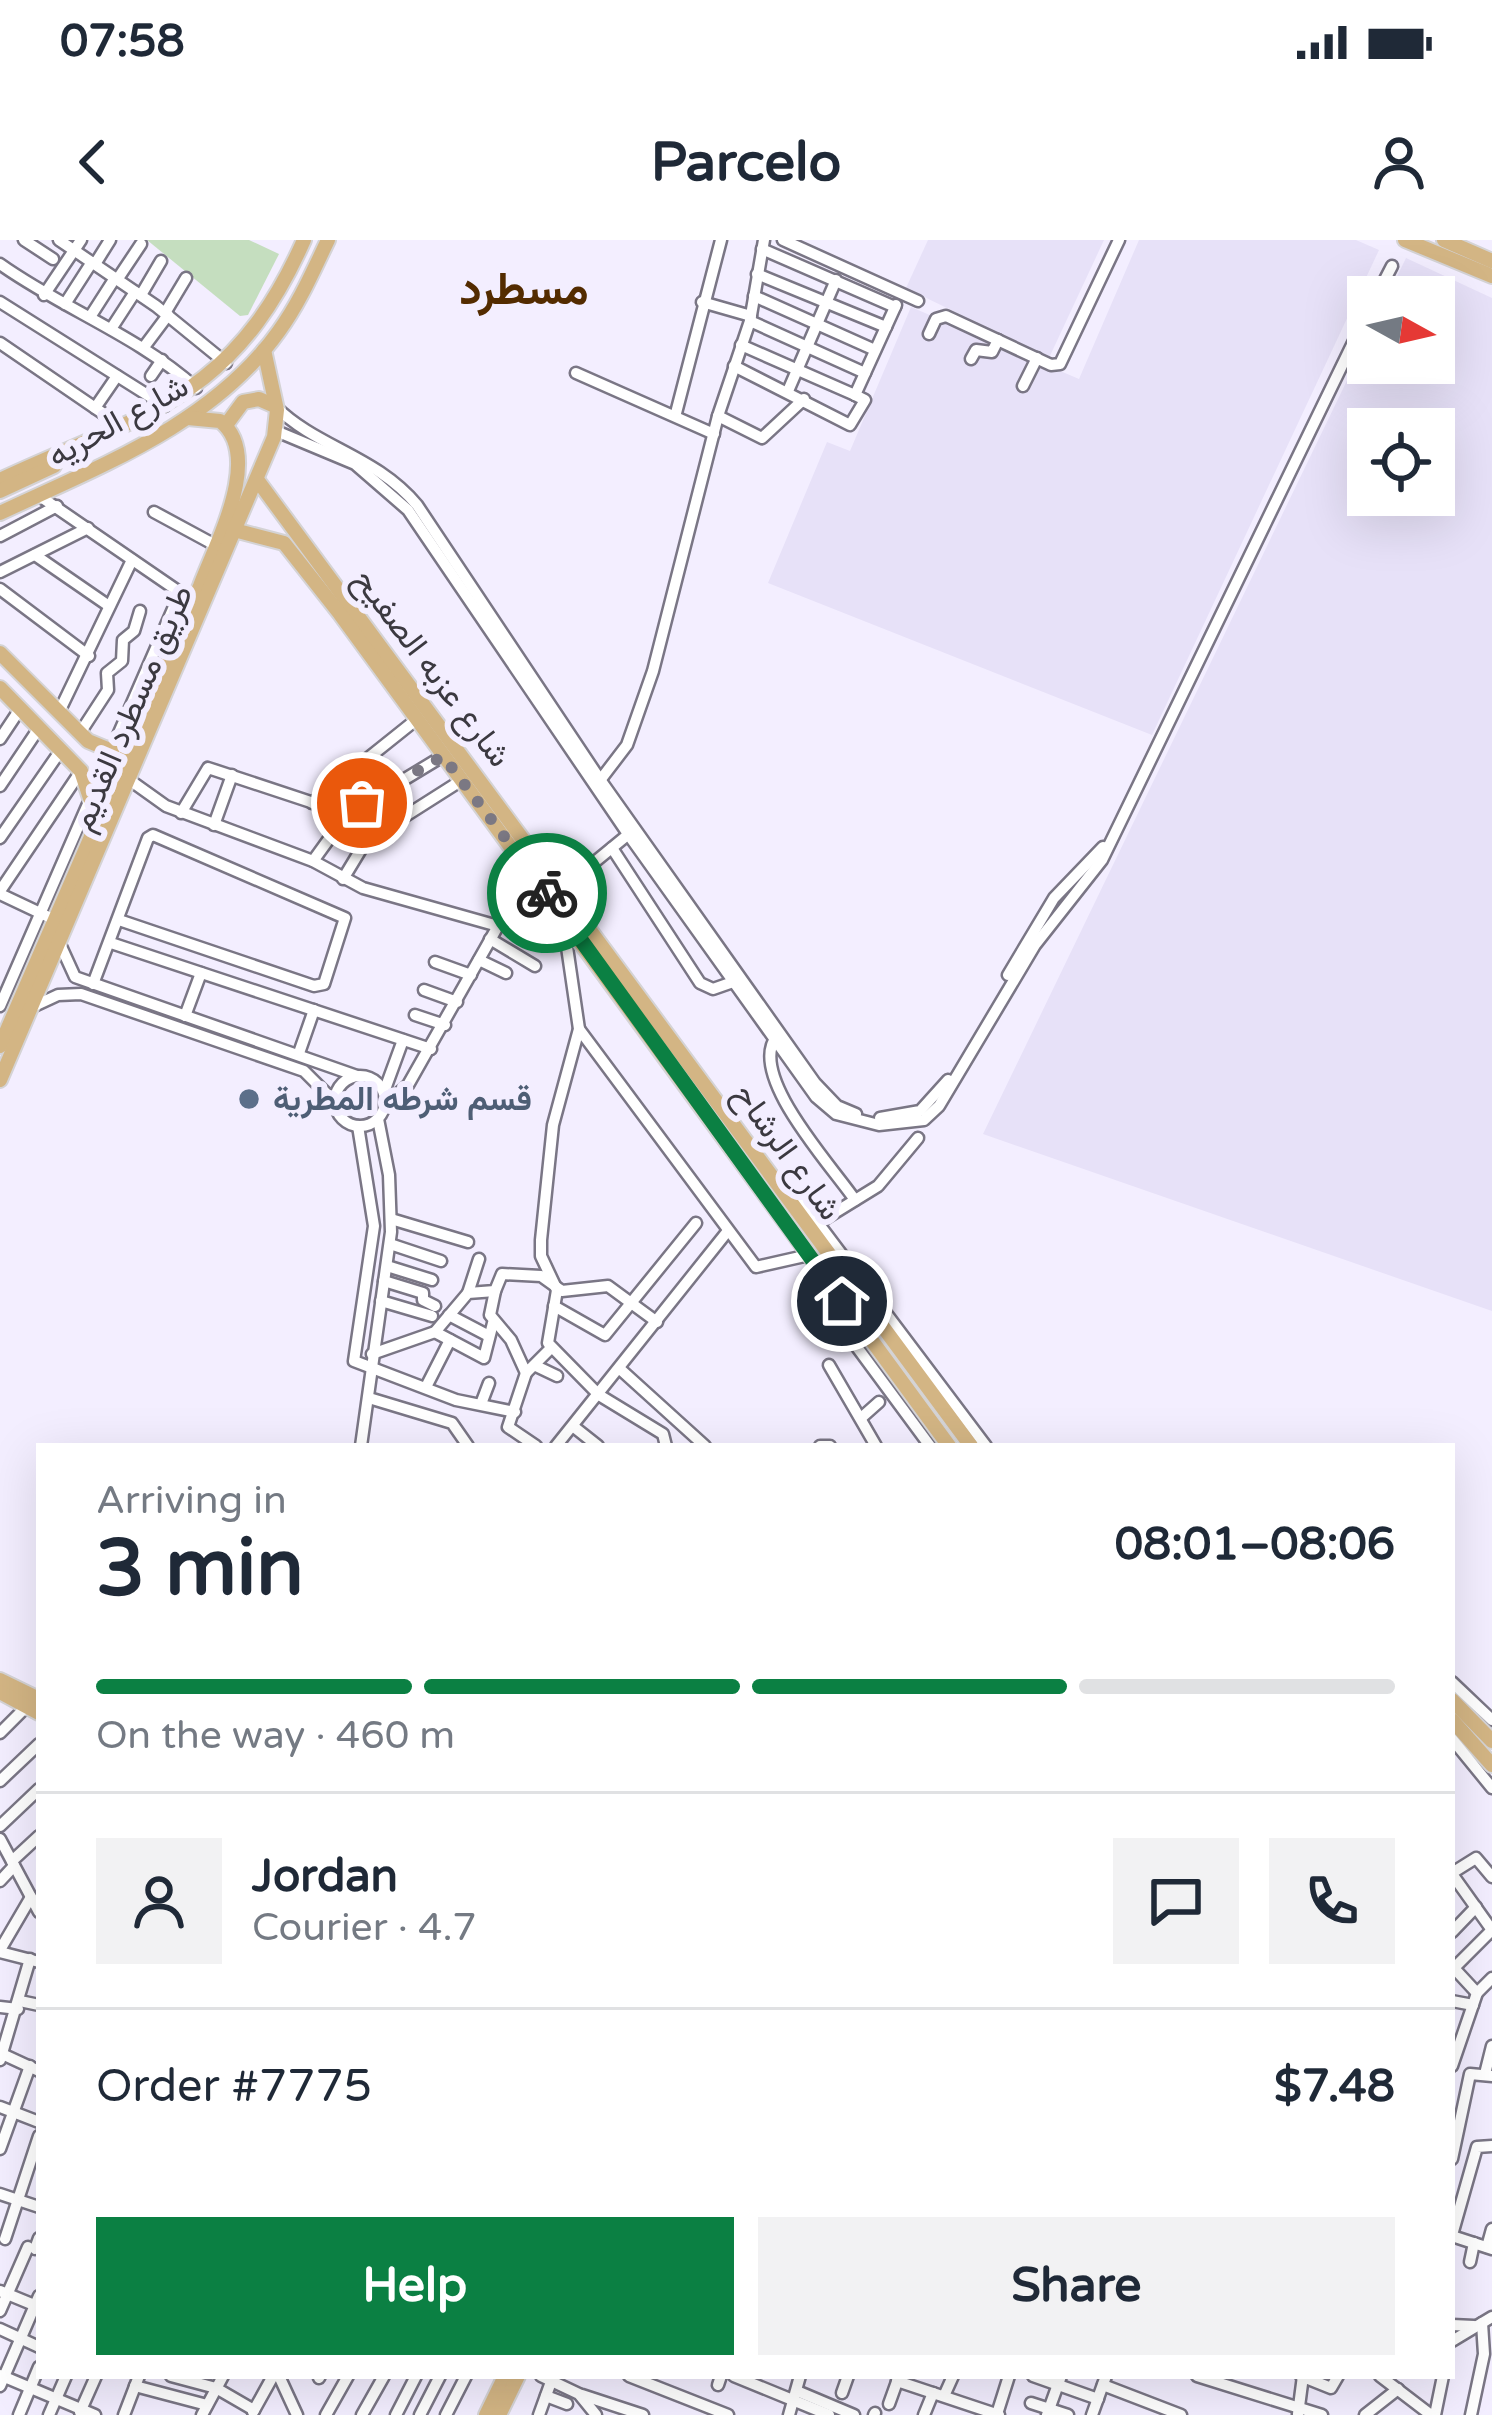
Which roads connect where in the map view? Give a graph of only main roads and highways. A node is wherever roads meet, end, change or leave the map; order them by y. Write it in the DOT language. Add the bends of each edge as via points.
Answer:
graph roads {
  1 [pos="304,240"];
  2 [pos="328,240"];
  3 [pos="1405,240"];
  4 [pos="1444,240"];
  5 [pos="1492,261"];
  6 [pos="1492,276"];
  7 [pos="264,350"];
  8 [pos="275,406"];
  9 [pos="188,418"];
  10 [pos="130,424"];
  11 [pos="226,425"];
  12 [pos="151,440"];
  13 [pos="0,480"];
  14 [pos="258,481"];
  15 [pos="0,491"];
  16 [pos="0,502"];
  17 [pos="277,510"];
  18 [pos="0,513"];
  19 [pos="238,531"];
  20 [pos="263,534"];
  21 [pos="0,653"];
  22 [pos="0,689"];
  23 [pos="94,745"];
  24 [pos="112,751"];
  25 [pos="81,770"];
  26 [pos="90,798"];
  27 [pos="563,888"];
  28 [pos="554,903"];
  29 [pos="0,1046"];
  30 [pos="0,1080"];
  31 [pos="947,1443"];
  32 [pos="969,1443"];
  33 [pos="0,1680"];
  34 [pos="0,1692"];
  35 [pos="1455,1703"];
  36 [pos="36,1710"];
  37 [pos="1455,1723"];
  38 [pos="1492,1742"];
  39 [pos="1492,1766"];
  40 [pos="504,2379"];
  41 [pos="517,2379"];
  42 [pos="486,2415"];
  43 [pos="500,2415"];
  1 -- 10 [label="main road, شارع الحريه" via="271,307 226,363"];
  2 -- 7 [label="main road, شارع الحريه" via="299,302"];
  3 -- 6 [label="main road"];
  4 -- 5 [label="main road"];
  7 -- 8 [label="main road, طريق مسطرد القديم"];
  7 -- 9 [label="main road, شارع الحريه"];
  8 -- 11 [label="main road" via="242,403"];
  8 -- 14 [label="main road, طريق مسطرد القديم" via="276,430"];
  9 -- 11 [label="main road"];
  9 -- 12 [label="main road, شارع الحريه"];
  10 -- 13 [label="main road, شارع الحريه"];
  10 -- 15 [label="main road"];
  11 -- 29 [label="main road, طريق مسطرد القديم" via="239,459 215,545 48,916"];
  12 -- 16 [label="main road" via="123,444"];
  12 -- 18 [label="main road, شارع الحريه"];
  14 -- 17 [label="main road, شارع عزبه الصفيح"];
  14 -- 19 [label="main road, طريق مسطرد القديم"];
  17 -- 20 [label="main road" via="263,520"];
  17 -- 27 [label="main road, شارع عزبه الصفيح"];
  19 -- 20 [label="main road"];
  19 -- 30 [label="main road, طريق مسطرد القديم"];
  20 -- 28 [label="main road, شارع عزبه الصفيح" via="289,548"];
  21 -- 23 [label="main road"];
  22 -- 25 [label="main road"];
  23 -- 24 [label="main road"];
  23 -- 25 [label="main road"];
  25 -- 26 [label="main road"];
  27 -- 32 [label="main road, شارع الرشاح"];
  28 -- 31 [label="main road, شارع الرشاح"];
  33 -- 36 [label="main road"];
  34 -- 36 [label="main road"];
  35 -- 38 [label="main road"];
  37 -- 39 [label="main road"];
  40 -- 42 [label="main road"];
  41 -- 43 [label="main road"];
}
